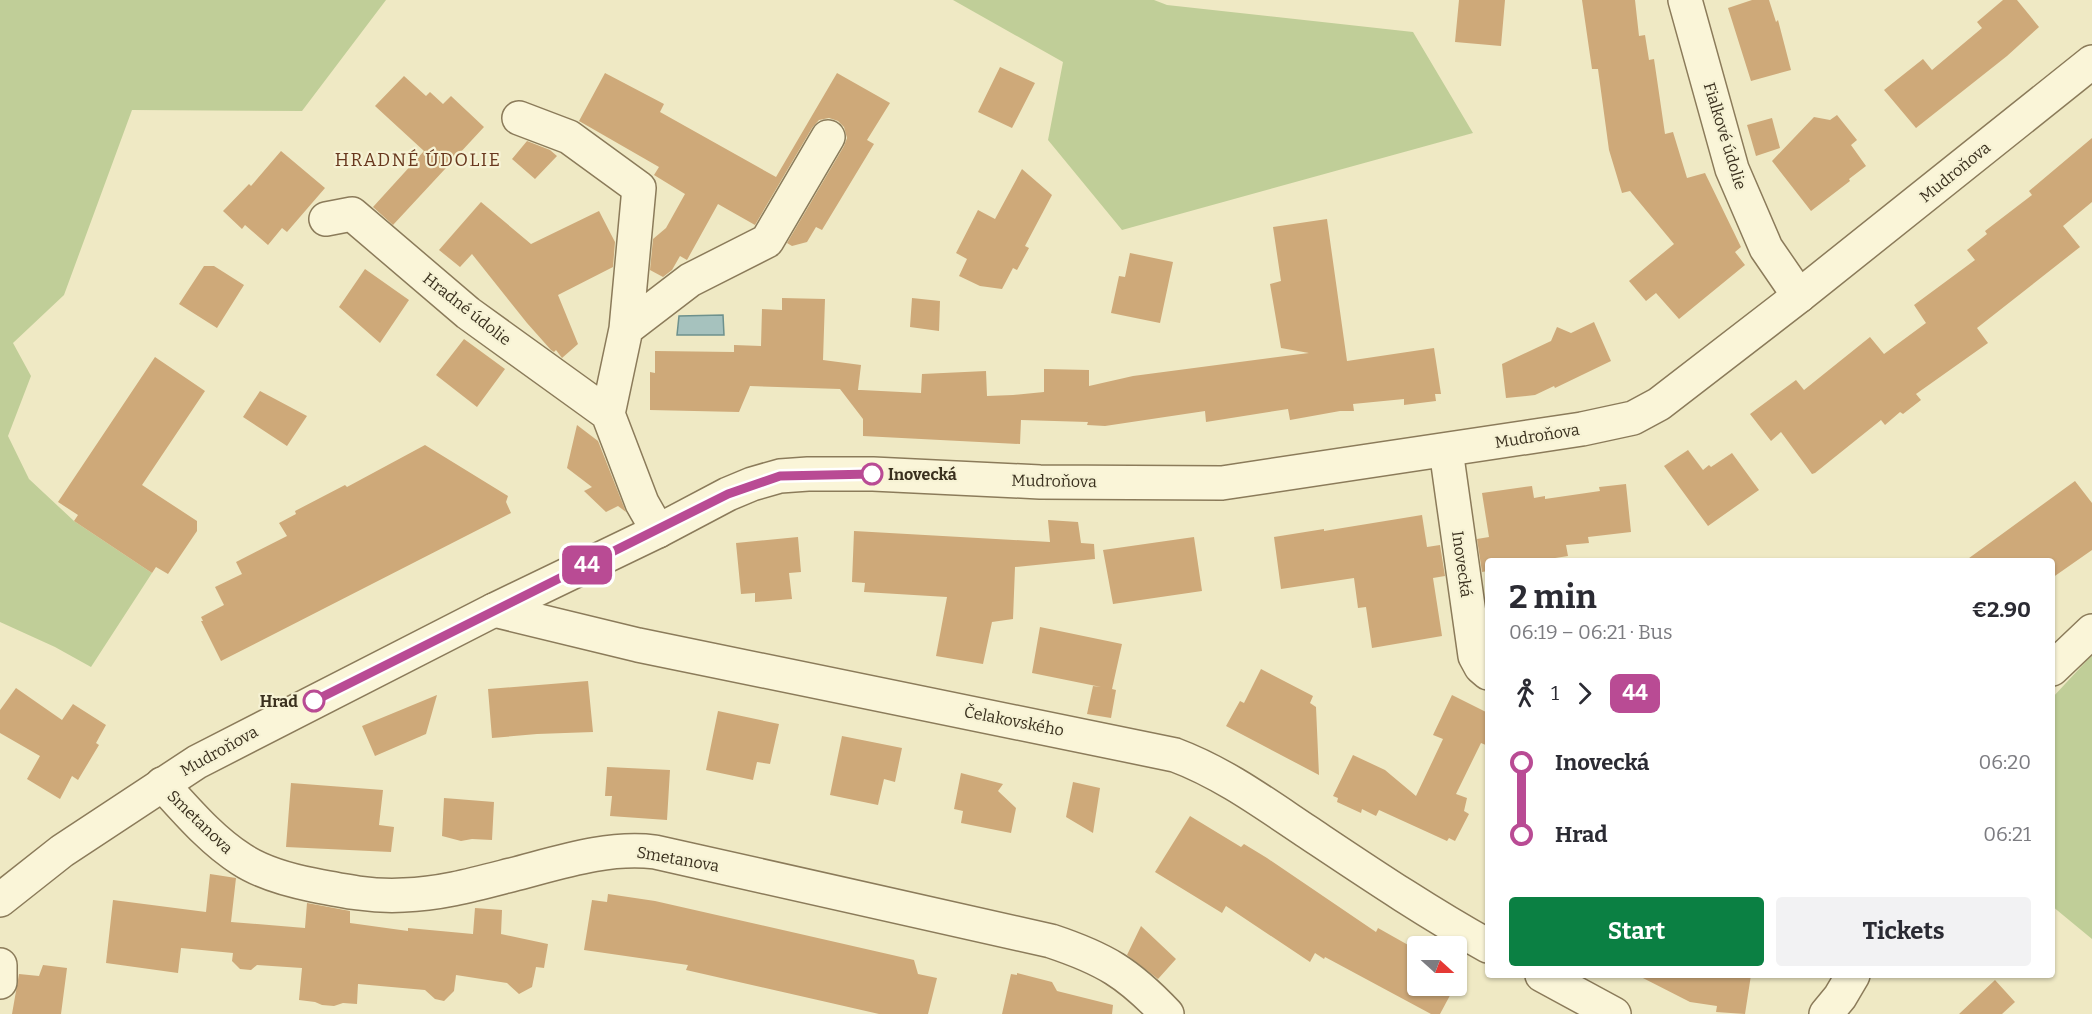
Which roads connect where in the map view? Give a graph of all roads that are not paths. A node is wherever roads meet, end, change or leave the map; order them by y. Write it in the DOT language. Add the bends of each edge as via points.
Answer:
graph roads {
  1 [pos="1685,0"];
  2 [pos="2092,62"];
  3 [pos="519,118"];
  4 [pos="828,137"];
  5 [pos="326,219"];
  6 [pos="1799,296"];
  7 [pos="626,329"];
  8 [pos="608,414"];
  9 [pos="1446,450"];
  10 [pos="658,531"];
  11 [pos="494,610"];
  12 [pos="2092,631"];
  13 [pos="2055,666"];
  14 [pos="1485,670"];
  15 [pos="162,784"];
  16 [pos="0,900"];
  17 [pos="1485,944"];
  18 [pos="0,965"];
  19 [pos="1548,978"];
  20 [pos="1851,978"];
  21 [pos="0,982"];
  22 [pos="1167,1014"];
  23 [pos="1614,1014"];
  24 [pos="1826,1014"];
  1 -- 6 [label="street, Fialkové údolie" via="1732,169 1766,248"];
  2 -- 6 [label="street, Mudroňova"];
  3 -- 7 [label="street" via="569,137 639,188"];
  4 -- 7 [label="street" via="766,241 690,280"];
  5 -- 8 [label="street, Hradné údolie" via="352,214 468,313"];
  6 -- 9 [label="street, Mudroňova" via="1659,404 1633,418"];
  7 -- 8 [label="street"];
  8 -- 10 [label="street" via="642,503"];
  9 -- 10 [label="street, Mudroňova" via="1222,483 1040,482 873,474 780,476 728,494"];
  9 -- 14 [label="street, Inovecká" via="1474,650"];
  10 -- 11 [label="street, Mudroňova"];
  11 -- 15 [label="street, Mudroňova" via="236,741"];
  11 -- 17 [label="street, Čelakovského" via="638,645 1175,754 1245,790 1427,911"];
  12 -- 13 [label="street"];
  15 -- 16 [label="street, Mudroňova" via="62,851"];
  15 -- 22 [label="street, Smetanova" via="235,856 265,872 304,884 404,896 451,889 593,855 655,852 1052,941 1117,969"];
  18 -- 21 [label="street"];
  19 -- 23 [label="street"];
  20 -- 24 [label="street"];
}
